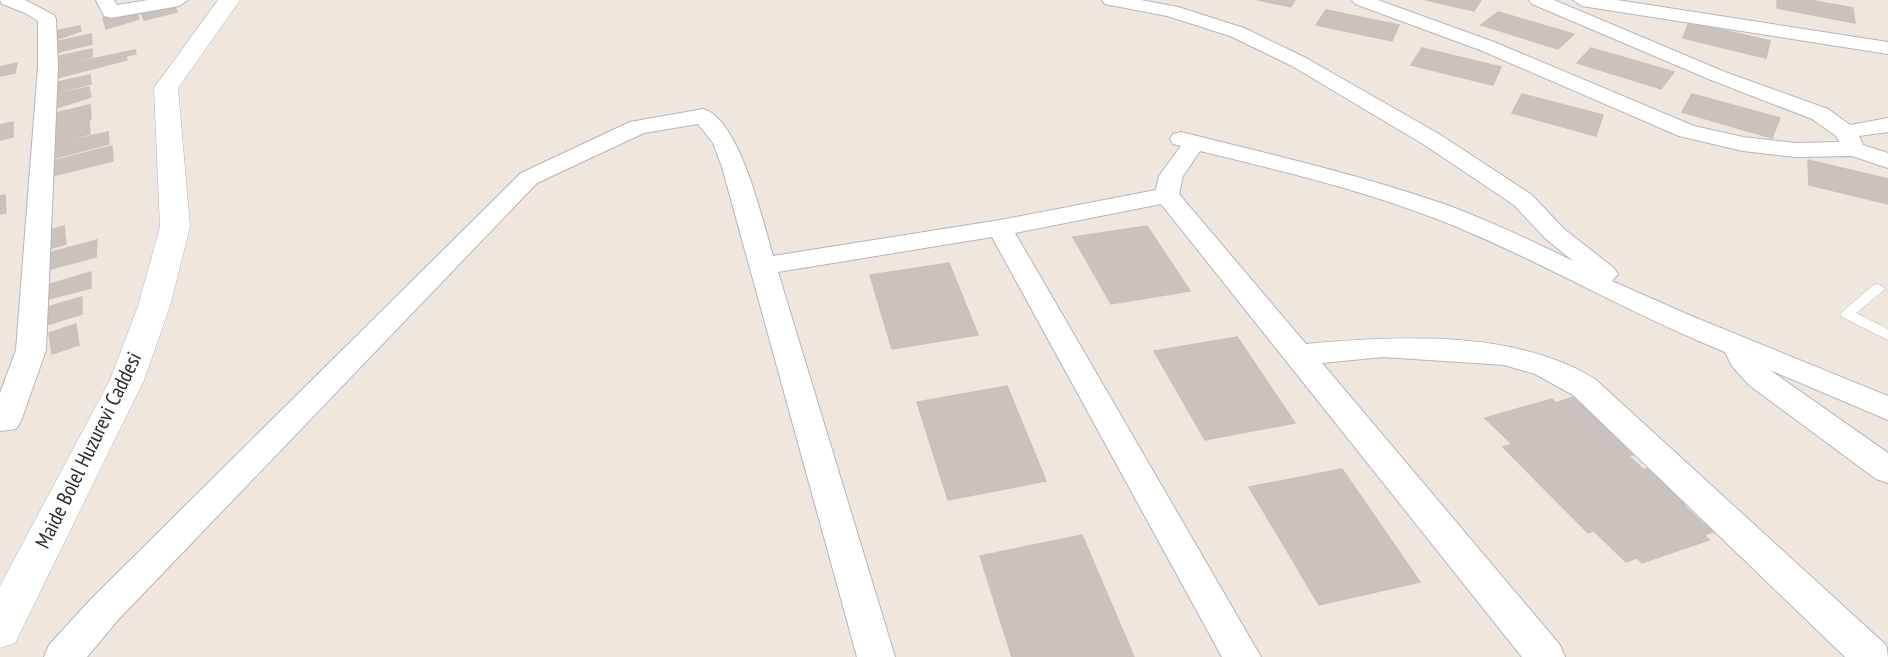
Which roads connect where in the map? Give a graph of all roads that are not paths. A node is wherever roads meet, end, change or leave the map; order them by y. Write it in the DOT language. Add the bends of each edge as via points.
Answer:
graph roads {
  1 [pos="8,0"];
  2 [pos="105,0"];
  3 [pos="179,0"];
  4 [pos="229,0"];
  5 [pos="1111,0"];
  6 [pos="1361,0"];
  7 [pos="1538,0"];
  8 [pos="1582,0"];
  9 [pos="32,9"];
  10 [pos="0,19"];
  11 [pos="1888,48"];
  12 [pos="1888,125"];
  13 [pos="1850,140"];
  14 [pos="1888,161"];
  15 [pos="1167,195"];
  16 [pos="1000,228"];
  17 [pos="762,266"];
  18 [pos="1878,288"];
  19 [pos="1650,309"];
  20 [pos="1888,335"];
  21 [pos="1736,344"];
  22 [pos="1298,355"];
  23 [pos="1888,409"];
  24 [pos="5,421"];
  25 [pos="1888,470"];
  26 [pos="0,629"];
  27 [pos="63,657"];
  28 [pos="876,657"];
  29 [pos="1242,657"];
  30 [pos="1546,657"];
  31 [pos="1872,657"];
  1 -- 9 [label="street"];
  2 -- 3 [label="street" via="111,12"];
  4 -- 26 [label="main road, Maide Bolel Huzurevi Caddesi" via="166,88 175,226 154,306 126,380"];
  5 -- 19 [label="street" via="1171,11 1237,32 1299,62 1431,139 1523,200 1555,234"];
  6 -- 13 [label="street" via="1487,46 1687,130 1754,146 1795,150"];
  7 -- 13 [label="street" via="1820,114"];
  8 -- 11 [label="street"];
  9 -- 10 [label="street"];
  9 -- 24 [label="street" via="46,19 48,67 31,351"];
  12 -- 13 [label="street"];
  13 -- 14 [label="street"];
  15 -- 16 [label="street"];
  15 -- 19 [label="street" via="1171,176 1188,141 1327,174 1440,212"];
  15 -- 22 [label="street"];
  16 -- 17 [label="street"];
  16 -- 29 [label="street"];
  17 -- 27 [label="street" via="724,142 703,116 638,127 529,178 104,610"];
  17 -- 28 [label="street"];
  18 -- 20 [label="lane" via="1847,314"];
  19 -- 21 [label="street"];
  21 -- 23 [label="street" via="1831,381"];
  21 -- 25 [label="street" via="1742,359 1760,378"];
  22 -- 30 [label="street"];
  22 -- 31 [label="street" via="1383,347 1504,355 1539,363 1563,374 1592,395"];
}
